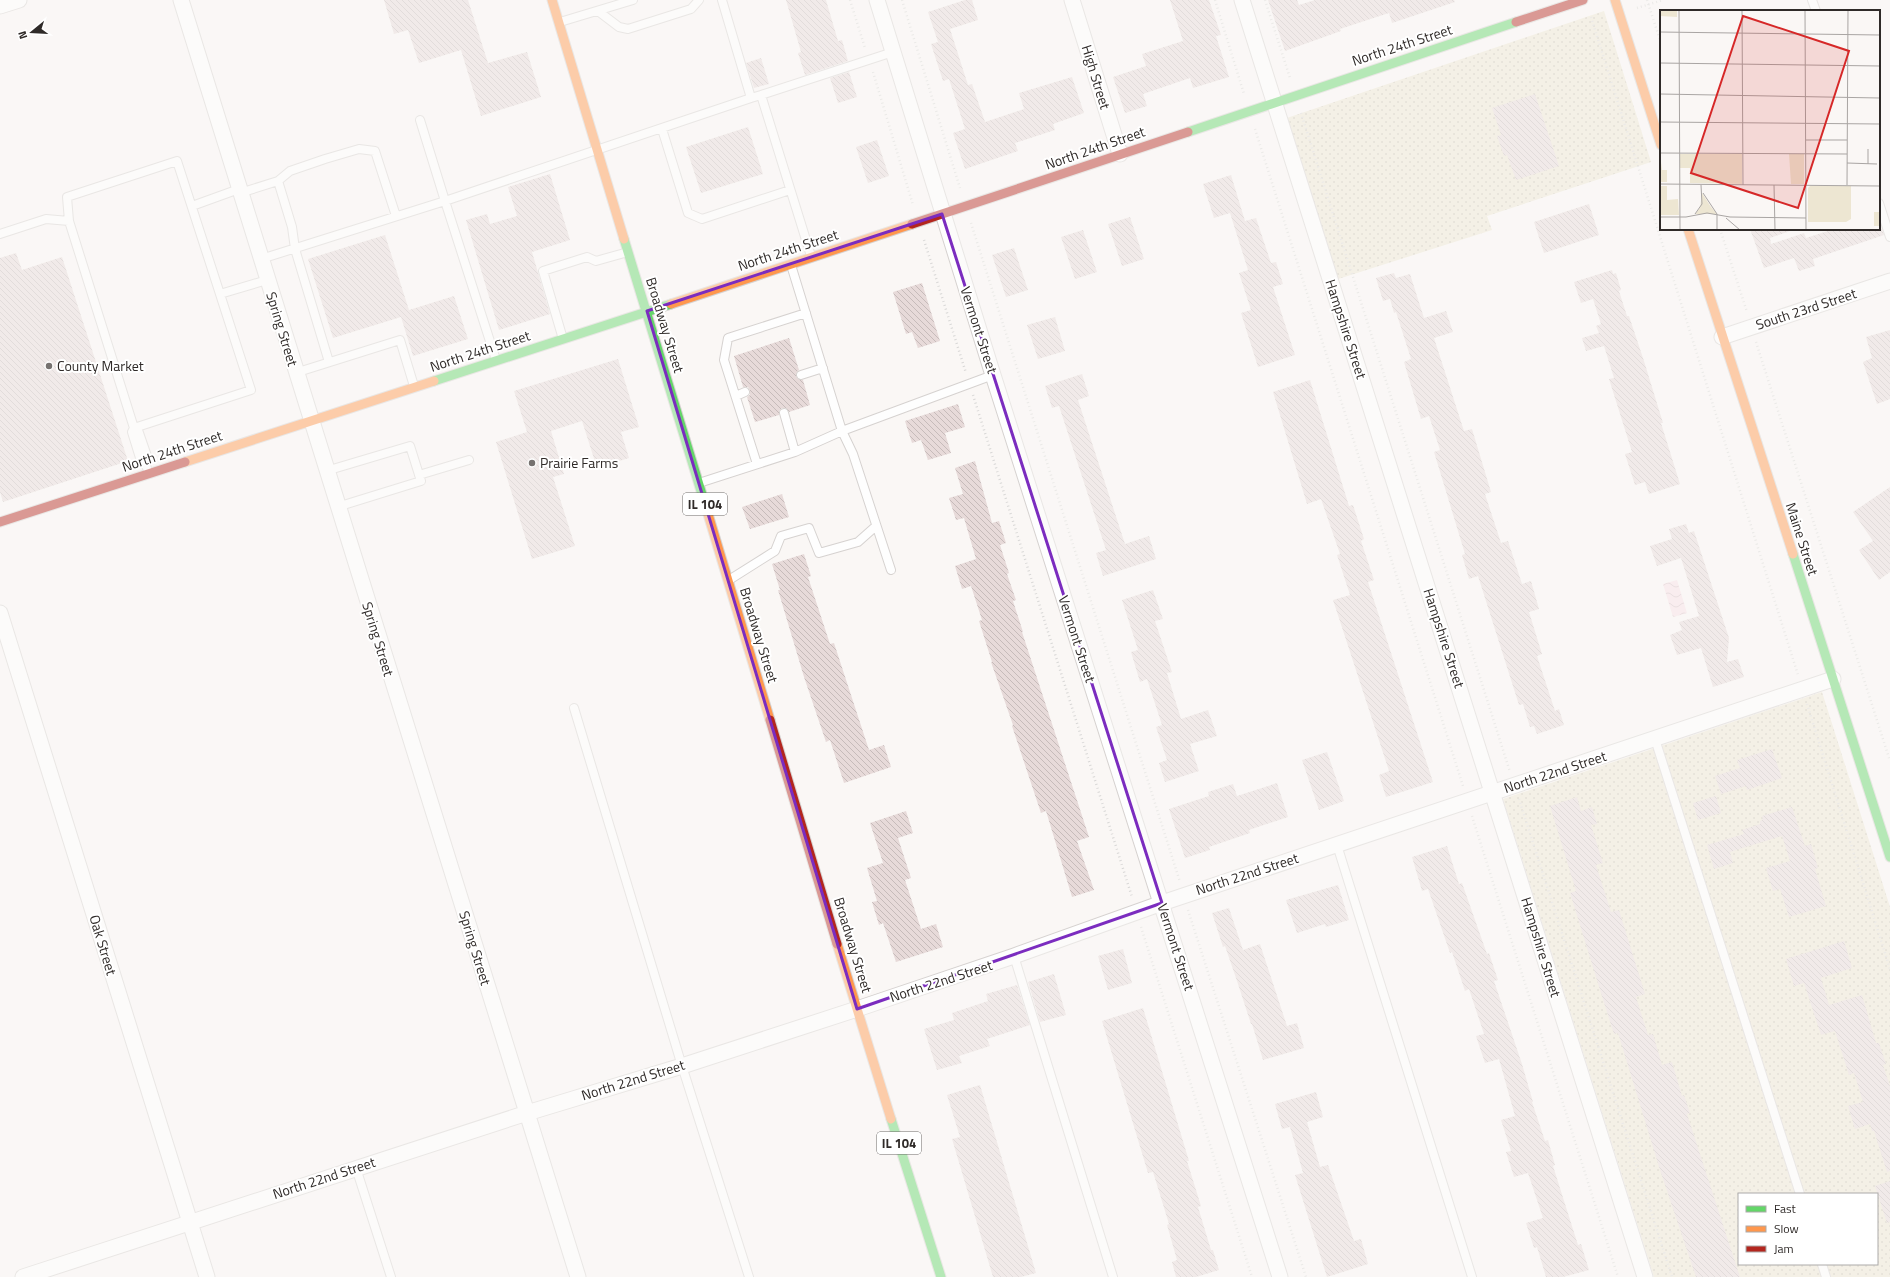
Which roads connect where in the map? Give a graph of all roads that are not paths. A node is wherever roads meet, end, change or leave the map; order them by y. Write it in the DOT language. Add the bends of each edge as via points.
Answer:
graph roads {
  1 [pos="19,0"];
  2 [pos="181,0"];
  3 [pos="552,0"];
  4 [pos="633,0"];
  5 [pos="699,0"];
  6 [pos="722,0"];
  7 [pos="876,0"];
  8 [pos="1072,0"];
  9 [pos="1242,0"];
  10 [pos="1583,0"];
  11 [pos="1615,0"];
  12 [pos="1812,0"];
  13 [pos="0,6"];
  14 [pos="1816,10"];
  15 [pos="598,11"];
  16 [pos="559,22"];
  17 [pos="893,52"];
  18 [pos="761,95"];
  19 [pos="752,98"];
  20 [pos="1275,102"];
  21 [pos="420,120"];
  22 [pos="662,129"];
  23 [pos="1660,142"];
  24 [pos="598,151"];
  25 [pos="1120,154"];
  26 [pos="278,181"];
  27 [pos="790,190"];
  28 [pos="240,191"];
  29 [pos="445,202"];
  30 [pos="192,206"];
  31 [pos="1880,206"];
  32 [pos="942,214"];
  33 [pos="396,216"];
  34 [pos="69,221"];
  35 [pos="1688,230"];
  36 [pos="0,234"];
  37 [pos="1890,237"];
  38 [pos="296,249"];
  39 [pos="628,252"];
  40 [pos="811,257"];
  41 [pos="261,259"];
  42 [pos="791,264"];
  43 [pos="267,280"];
  44 [pos="1890,281"];
  45 [pos="220,294"];
  46 [pos="647,311"];
  47 [pos="806,313"];
  48 [pos="1722,337"];
  49 [pos="563,339"];
  50 [pos="496,360"];
  51 [pos="329,362"];
  52 [pos="823,368"];
  53 [pos="296,372"];
  54 [pos="801,375"];
  55 [pos="993,375"];
  56 [pos="414,387"];
  57 [pos="745,392"];
  58 [pos="736,396"];
  59 [pos="784,413"];
  60 [pos="310,421"];
  61 [pos="134,428"];
  62 [pos="842,431"];
  63 [pos="795,452"];
  64 [pos="469,460"];
  65 [pos="757,464"];
  66 [pos="326,471"];
  67 [pos="149,474"];
  68 [pos="419,475"];
  69 [pos="699,483"];
  70 [pos="337,507"];
  71 [pos="0,522"];
  72 [pos="876,526"];
  73 [pos="891,570"];
  74 [pos="728,580"];
  75 [pos="0,613"];
  76 [pos="1833,679"];
  77 [pos="574,708"];
  78 [pos="1655,739"];
  79 [pos="1493,793"];
  80 [pos="1337,845"];
  81 [pos="1890,857"];
  82 [pos="1162,903"];
  83 [pos="1014,956"];
  84 [pos="857,1009"];
  85 [pos="682,1066"];
  86 [pos="527,1113"];
  87 [pos="356,1168"];
  88 [pos="1800,1193"];
  89 [pos="190,1222"];
  90 [pos="1822,1265"];
  91 [pos="23,1277"];
  92 [pos="207,1277"];
  93 [pos="391,1277"];
  94 [pos="578,1277"];
  95 [pos="749,1277"];
  96 [pos="941,1277"];
  97 [pos="1113,1277"];
  98 [pos="1280,1277"];
  99 [pos="1472,1277"];
  100 [pos="1645,1277"];
  101 [pos="1826,1277"];
  1 -- 13 [label="street"];
  2 -- 28 [label="street, Spring Street"];
  3 -- 16 [label="main road, Broadway Street / IL 104"];
  4 -- 15 [label="lane"];
  5 -- 15 [label="lane" via="691,9 628,29 619,27"];
  6 -- 19 [label="lane"];
  7 -- 17 [label="street, Vermont Street"];
  8 -- 25 [label="street, High Street"];
  9 -- 20 [label="street, Hampshire Street"];
  10 -- 20 [label="main road, North 24th Street"];
  11 -- 23 [label="main road"];
  12 -- 14 [label="lane"];
  15 -- 16 [label="lane"];
  16 -- 24 [label="main road, Broadway Street / IL 104"];
  17 -- 18 [label="lane"];
  17 -- 32 [label="street, Vermont Street"];
  18 -- 19 [label="lane"];
  18 -- 27 [label="lane"];
  19 -- 22 [label="lane"];
  20 -- 25 [label="main road, North 24th Street"];
  20 -- 79 [label="street, Hampshire Street"];
  21 -- 29 [label="lane"];
  22 -- 24 [label="lane"];
  22 -- 27 [label="lane" via="688,213 702,219"];
  24 -- 29 [label="lane"];
  24 -- 39 [label="main road, Broadway Street / IL 104"];
  25 -- 32 [label="main road, North 24th Street"];
  26 -- 28 [label="lane"];
  26 -- 33 [label="lane" via="290,171 325,159 359,149 375,151"];
  26 -- 38 [label="lane"];
  27 -- 40 [label="lane"];
  28 -- 30 [label="lane"];
  28 -- 41 [label="street, Spring Street"];
  29 -- 33 [label="lane"];
  29 -- 50 [label="lane"];
  30 -- 34 [label="lane" via="177,161 67,197"];
  30 -- 45 [label="lane"];
  31 -- 37 [label="lane"];
  32 -- 40 [label="main road, North 24th Street"];
  32 -- 55 [label="street, Vermont Street"];
  33 -- 38 [label="lane"];
  34 -- 36 [label="lane" via="46,219"];
  34 -- 61 [label="lane"];
  35 -- 48 [label="main road, Maine Street"];
  38 -- 41 [label="lane"];
  38 -- 51 [label="lane"];
  39 -- 46 [label="main road, Broadway Street / IL 104"];
  39 -- 49 [label="lane" via="596,261 587,257 543,270"];
  40 -- 42 [label="main road, North 24th Street"];
  41 -- 43 [label="street, Spring Street"];
  42 -- 46 [label="main road, North 24th Street"];
  42 -- 47 [label="lane"];
  43 -- 45 [label="lane"];
  43 -- 53 [label="street, Spring Street"];
  44 -- 48 [label="street, South 23rd Street"];
  45 -- 61 [label="lane" via="251,390"];
  46 -- 49 [label="main road, North 24th Street"];
  46 -- 69 [label="main road, Broadway Street / IL 104"];
  47 -- 52 [label="lane"];
  47 -- 58 [label="lane" via="728,338 724,360"];
  48 -- 76 [label="main road, Maine Street"];
  49 -- 50 [label="main road, North 24th Street"];
  50 -- 56 [label="main road, North 24th Street"];
  51 -- 53 [label="lane"];
  51 -- 56 [label="lane" via="400,340"];
  52 -- 54 [label="lane"];
  52 -- 62 [label="lane"];
  53 -- 60 [label="street, Spring Street"];
  55 -- 62 [label="lane"];
  55 -- 82 [label="street, Vermont Street"];
  56 -- 60 [label="main road, North 24th Street"];
  57 -- 58 [label="lane"];
  58 -- 65 [label="lane"];
  59 -- 63 [label="lane"];
  60 -- 66 [label="street, Spring Street"];
  60 -- 67 [label="main road, North 24th Street"];
  61 -- 67 [label="lane" via="132,432 141,461"];
  62 -- 63 [label="lane"];
  62 -- 72 [label="lane" via="853,454"];
  63 -- 65 [label="lane"];
  64 -- 68 [label="lane"];
  65 -- 69 [label="lane"];
  66 -- 68 [label="lane" via="410,446"];
  66 -- 70 [label="street, Spring Street"];
  67 -- 71 [label="main road, North 24th Street"];
  68 -- 70 [label="lane" via="421,481"];
  69 -- 74 [label="main road, Broadway Street / IL 104"];
  70 -- 86 [label="street, Spring Street"];
  72 -- 73 [label="lane"];
  72 -- 74 [label="lane" via="858,542 819,553 809,528 781,536 775,551"];
  74 -- 84 [label="main road, Broadway Street / IL 104"];
  75 -- 89 [label="street, Oak Street"];
  76 -- 78 [label="street, North 22nd Street"];
  76 -- 81 [label="main road, Maine Street"];
  77 -- 85 [label="lane"];
  78 -- 79 [label="street, North 22nd Street"];
  78 -- 88 [label="lane"];
  79 -- 80 [label="street, North 22nd Street"];
  79 -- 100 [label="street, Hampshire Street"];
  80 -- 82 [label="street, North 22nd Street"];
  80 -- 99 [label="lane"];
  82 -- 83 [label="street, North 22nd Street"];
  82 -- 98 [label="street, Vermont Street"];
  83 -- 84 [label="street, North 22nd Street"];
  83 -- 97 [label="lane"];
  84 -- 85 [label="street, North 22nd Street"];
  84 -- 96 [label="main road, Broadway Street / IL 104"];
  85 -- 86 [label="street, North 22nd Street"];
  85 -- 95 [label="lane"];
  86 -- 87 [label="street, North 22nd Street"];
  86 -- 94 [label="street, Spring Street"];
  87 -- 89 [label="street, North 22nd Street"];
  87 -- 93 [label="lane"];
  89 -- 91 [label="street, North 22nd Street"];
  89 -- 92 [label="street, Oak Street"];
  90 -- 101 [label="lane"];
}
